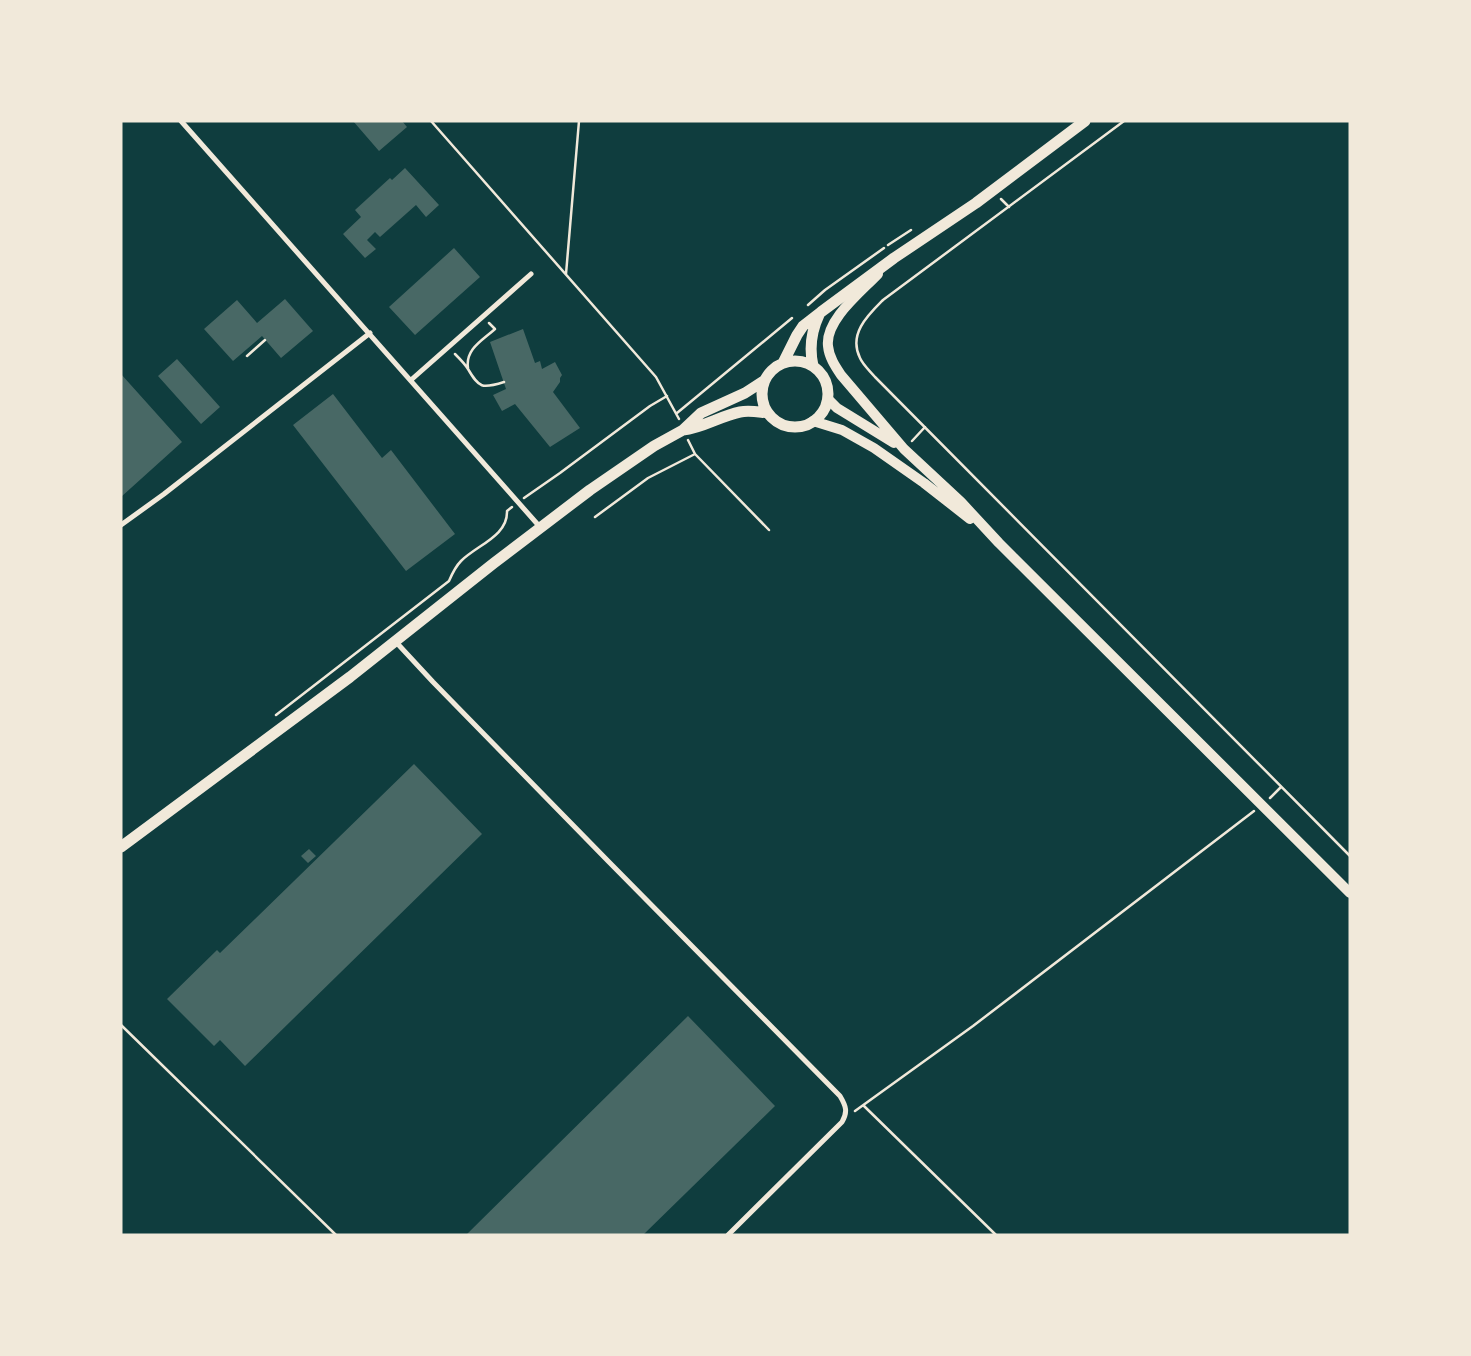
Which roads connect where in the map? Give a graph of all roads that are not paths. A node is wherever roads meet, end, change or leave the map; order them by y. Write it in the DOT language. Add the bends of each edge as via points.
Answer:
graph roads {
  1 [pos="181,121"];
  2 [pos="1085,121"];
  3 [pos="894,258"];
  4 [pos="531,274"];
  5 [pos="821,312"];
  6 [pos="370,333"];
  7 [pos="783,363"];
  8 [pos="814,366"];
  9 [pos="412,380"];
  10 [pos="765,380"];
  11 [pos="828,398"];
  12 [pos="768,413"];
  13 [pos="813,421"];
  14 [pos="682,430"];
  15 [pos="904,449"];
  16 [pos="121,525"];
  17 [pos="541,527"];
  18 [pos="999,543"];
  19 [pos="395,641"];
  20 [pos="121,848"];
  21 [pos="1350,893"];
  22 [pos="728,1235"];
  1 -- 6 [label="street"];
  2 -- 3 [label="main road" via="976,203"];
  3 -- 5 [label="main road"];
  3 -- 15 [label="main road" via="836,319 828,336 828,346 840,375"];
  4 -- 9 [label="street"];
  5 -- 7 [label="main road" via="803,326"];
  5 -- 8 [label="main road" via="810,344"];
  6 -- 9 [label="street"];
  6 -- 16 [label="street"];
  7 -- 8 [label="main road" via="800,361"];
  7 -- 10 [label="main road"];
  8 -- 11 [label="main road" via="824,377"];
  9 -- 17 [label="street"];
  10 -- 12 [label="main road" via="762,394"];
  10 -- 14 [label="main road" via="745,394 701,413"];
  11 -- 13 [label="main road" via="825,408"];
  11 -- 15 [label="main road" via="836,408"];
  12 -- 13 [label="main road" via="785,426 800,427"];
  12 -- 14 [label="main road" via="739,412 704,426"];
  13 -- 18 [label="main road" via="842,430 874,448"];
  14 -- 17 [label="main road" via="590,490"];
  15 -- 18 [label="main road"];
  17 -- 19 [label="main road"];
  18 -- 21 [label="main road"];
  19 -- 20 [label="main road"];
  19 -- 22 [label="street" via="840,1096 846,1112 842,1122"];
}
